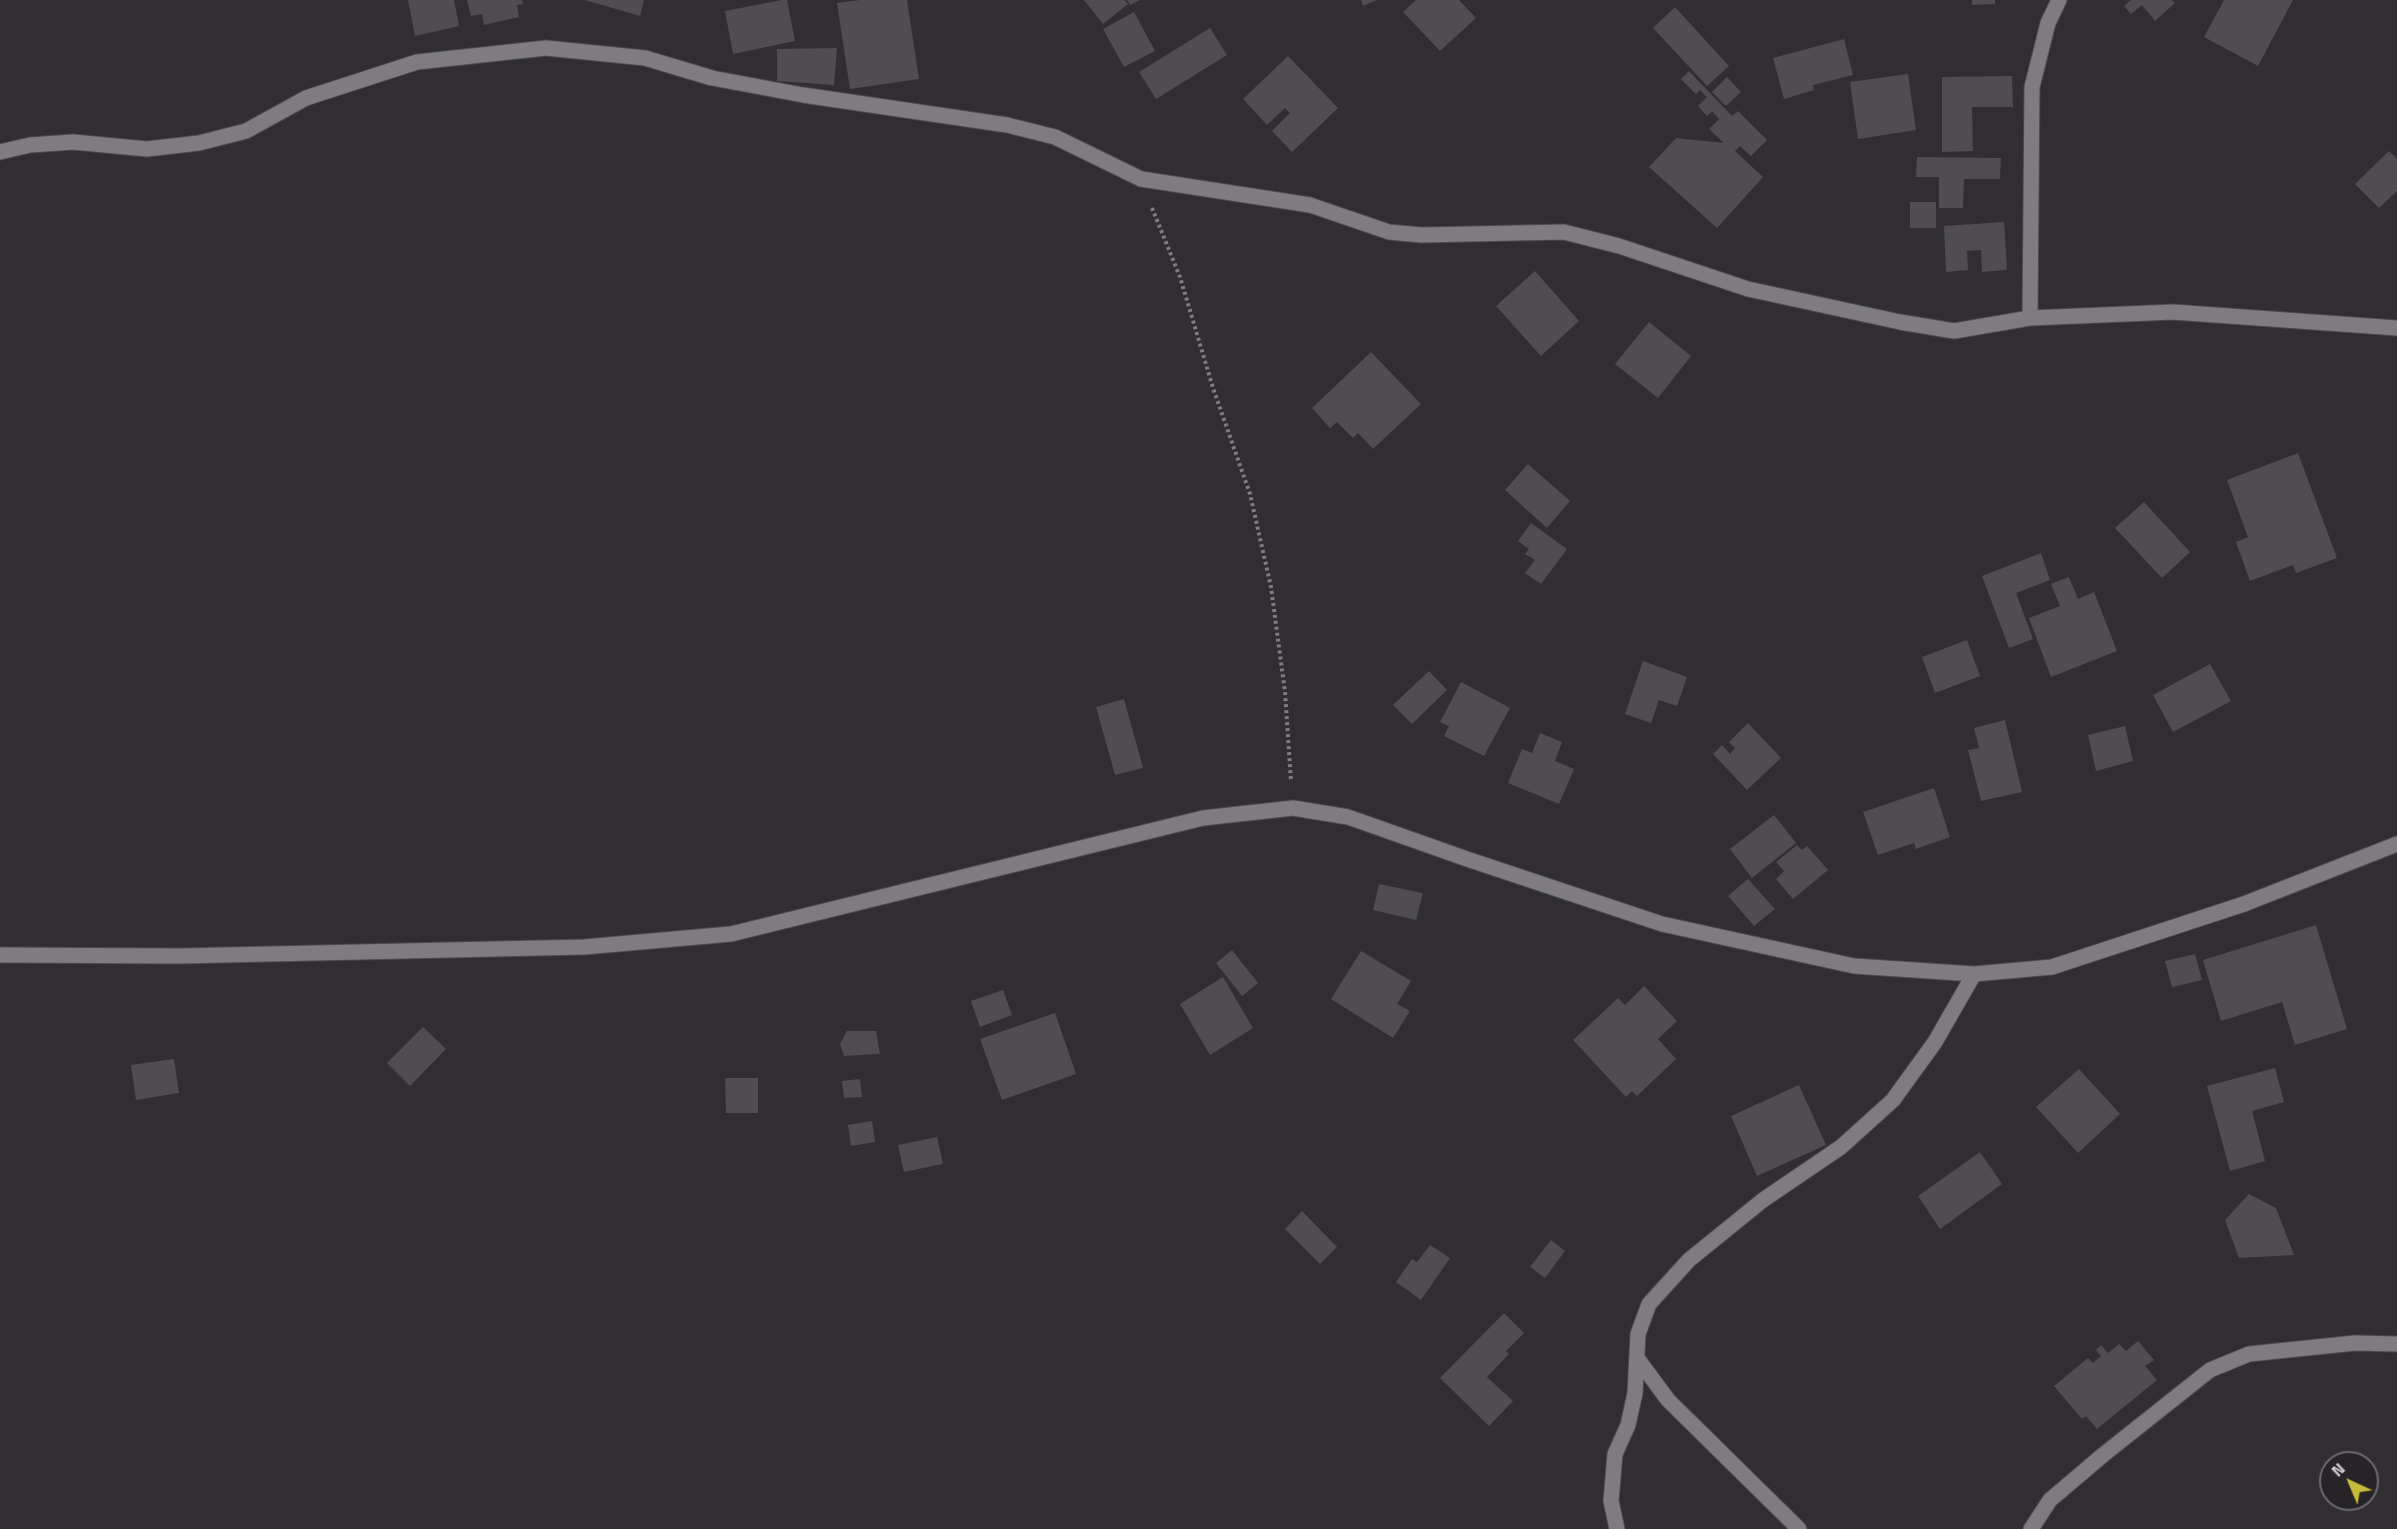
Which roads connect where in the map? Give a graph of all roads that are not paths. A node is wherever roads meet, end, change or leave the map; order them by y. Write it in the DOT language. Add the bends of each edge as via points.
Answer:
graph roads {
  1 [pos="2059,0"];
  2 [pos="0,152"];
  3 [pos="2030,318"];
  4 [pos="2397,328"];
  5 [pos="2397,844"];
  6 [pos="0,955"];
  7 [pos="1974,974"];
  8 [pos="2397,1344"];
  9 [pos="1637,1358"];
  10 [pos="1617,1529"];
  11 [pos="1799,1529"];
  12 [pos="2031,1529"];
  1 -- 3 [label="street" via="2048,23 2032,87"];
  2 -- 3 [label="street" via="73,142 147,149 199,143 246,131 306,98 417,62 546,48 645,58 712,78 803,95 1007,125 1055,137 1141,179 1310,205 1389,232 1564,232 1749,289 1900,322 1954,330"];
  3 -- 4 [label="street" via="2173,312"];
  5 -- 7 [label="street" via="2244,904 2052,967"];
  6 -- 7 [label="street" via="179,956 584,947 731,934 1203,818 1293,808 1348,817 1662,924 1854,966"];
  7 -- 9 [label="street" via="1935,1042 1893,1100 1841,1147 1763,1200 1689,1260 1649,1304 1638,1334"];
  8 -- 12 [label="street" via="2355,1343 2249,1354 2210,1370 2050,1500"];
  9 -- 10 [label="street" via="1628,1425 1615,1454 1611,1501"];
  9 -- 11 [label="street" via="1668,1400"];
}
